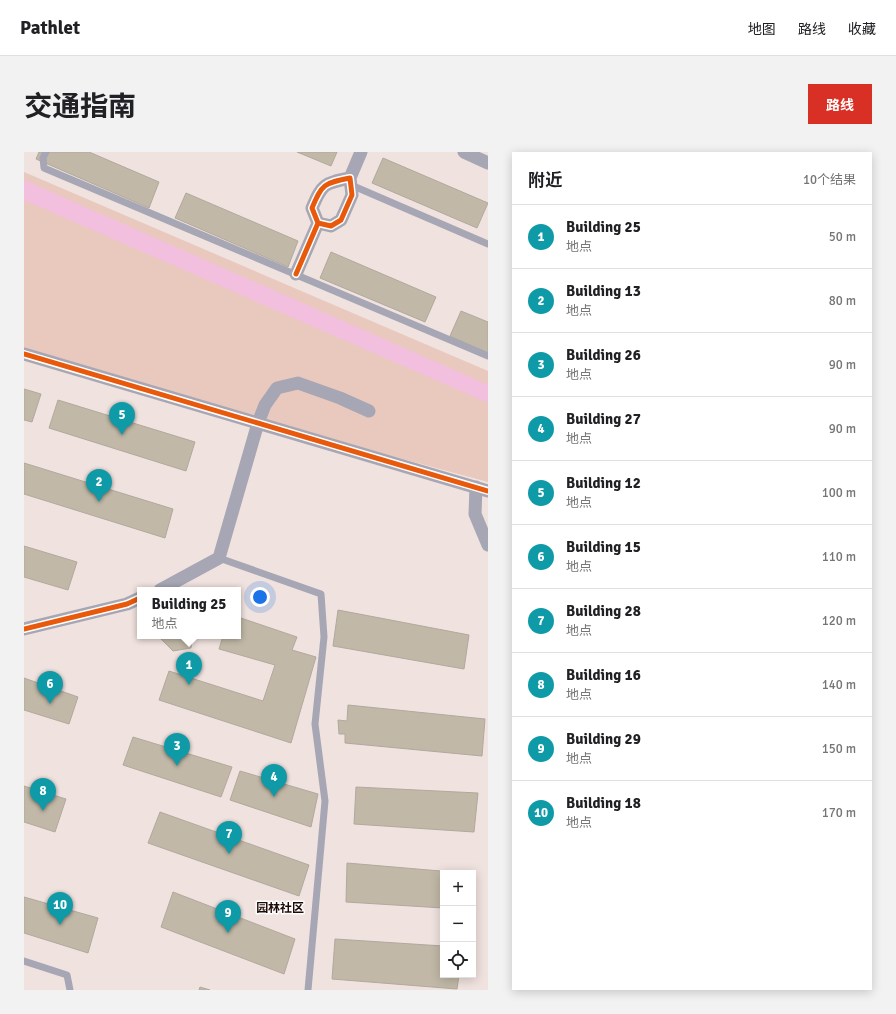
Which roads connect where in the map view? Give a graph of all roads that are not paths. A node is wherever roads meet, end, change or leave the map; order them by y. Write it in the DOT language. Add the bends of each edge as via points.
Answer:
graph roads {
  1 [pos="46,152"];
  2 [pos="361,152"];
  3 [pos="464,152"];
  4 [pos="488,163"];
  5 [pos="350,182"];
  6 [pos="318,223"];
  7 [pos="487,242"];
  8 [pos="296,274"];
  9 [pos="24,354"];
  10 [pos="488,356"];
  11 [pos="369,411"];
  12 [pos="258,423"];
  13 [pos="482,489"];
  14 [pos="488,546"];
  15 [pos="219,558"];
  16 [pos="166,587"];
  17 [pos="137,599"];
  18 [pos="24,629"];
  19 [pos="24,961"];
  20 [pos="70,990"];
  21 [pos="308,990"];
  1 -- 8 [label="lane" via="43,158 44,168"];
  2 -- 5 [label="street"];
  3 -- 4 [label="street"];
  5 -- 6 [label="street" via="352,195 341,220 330,226"];
  5 -- 6 [label="street" via="331,182 319,190 312,208"];
  5 -- 7 [label="lane"];
  6 -- 8 [label="street"];
  8 -- 10 [label="lane"];
  9 -- 12 [label="street"];
  11 -- 12 [label="street" via="298,383 277,388 265,405"];
  12 -- 13 [label="street"];
  12 -- 15 [label="street"];
  13 -- 14 [label="street" via="475,514"];
  15 -- 16 [label="street"];
  15 -- 21 [label="lane" via="321,594 324,637 315,724 325,801"];
  17 -- 18 [label="street"];
  19 -- 20 [label="lane" via="67,975"];
}
